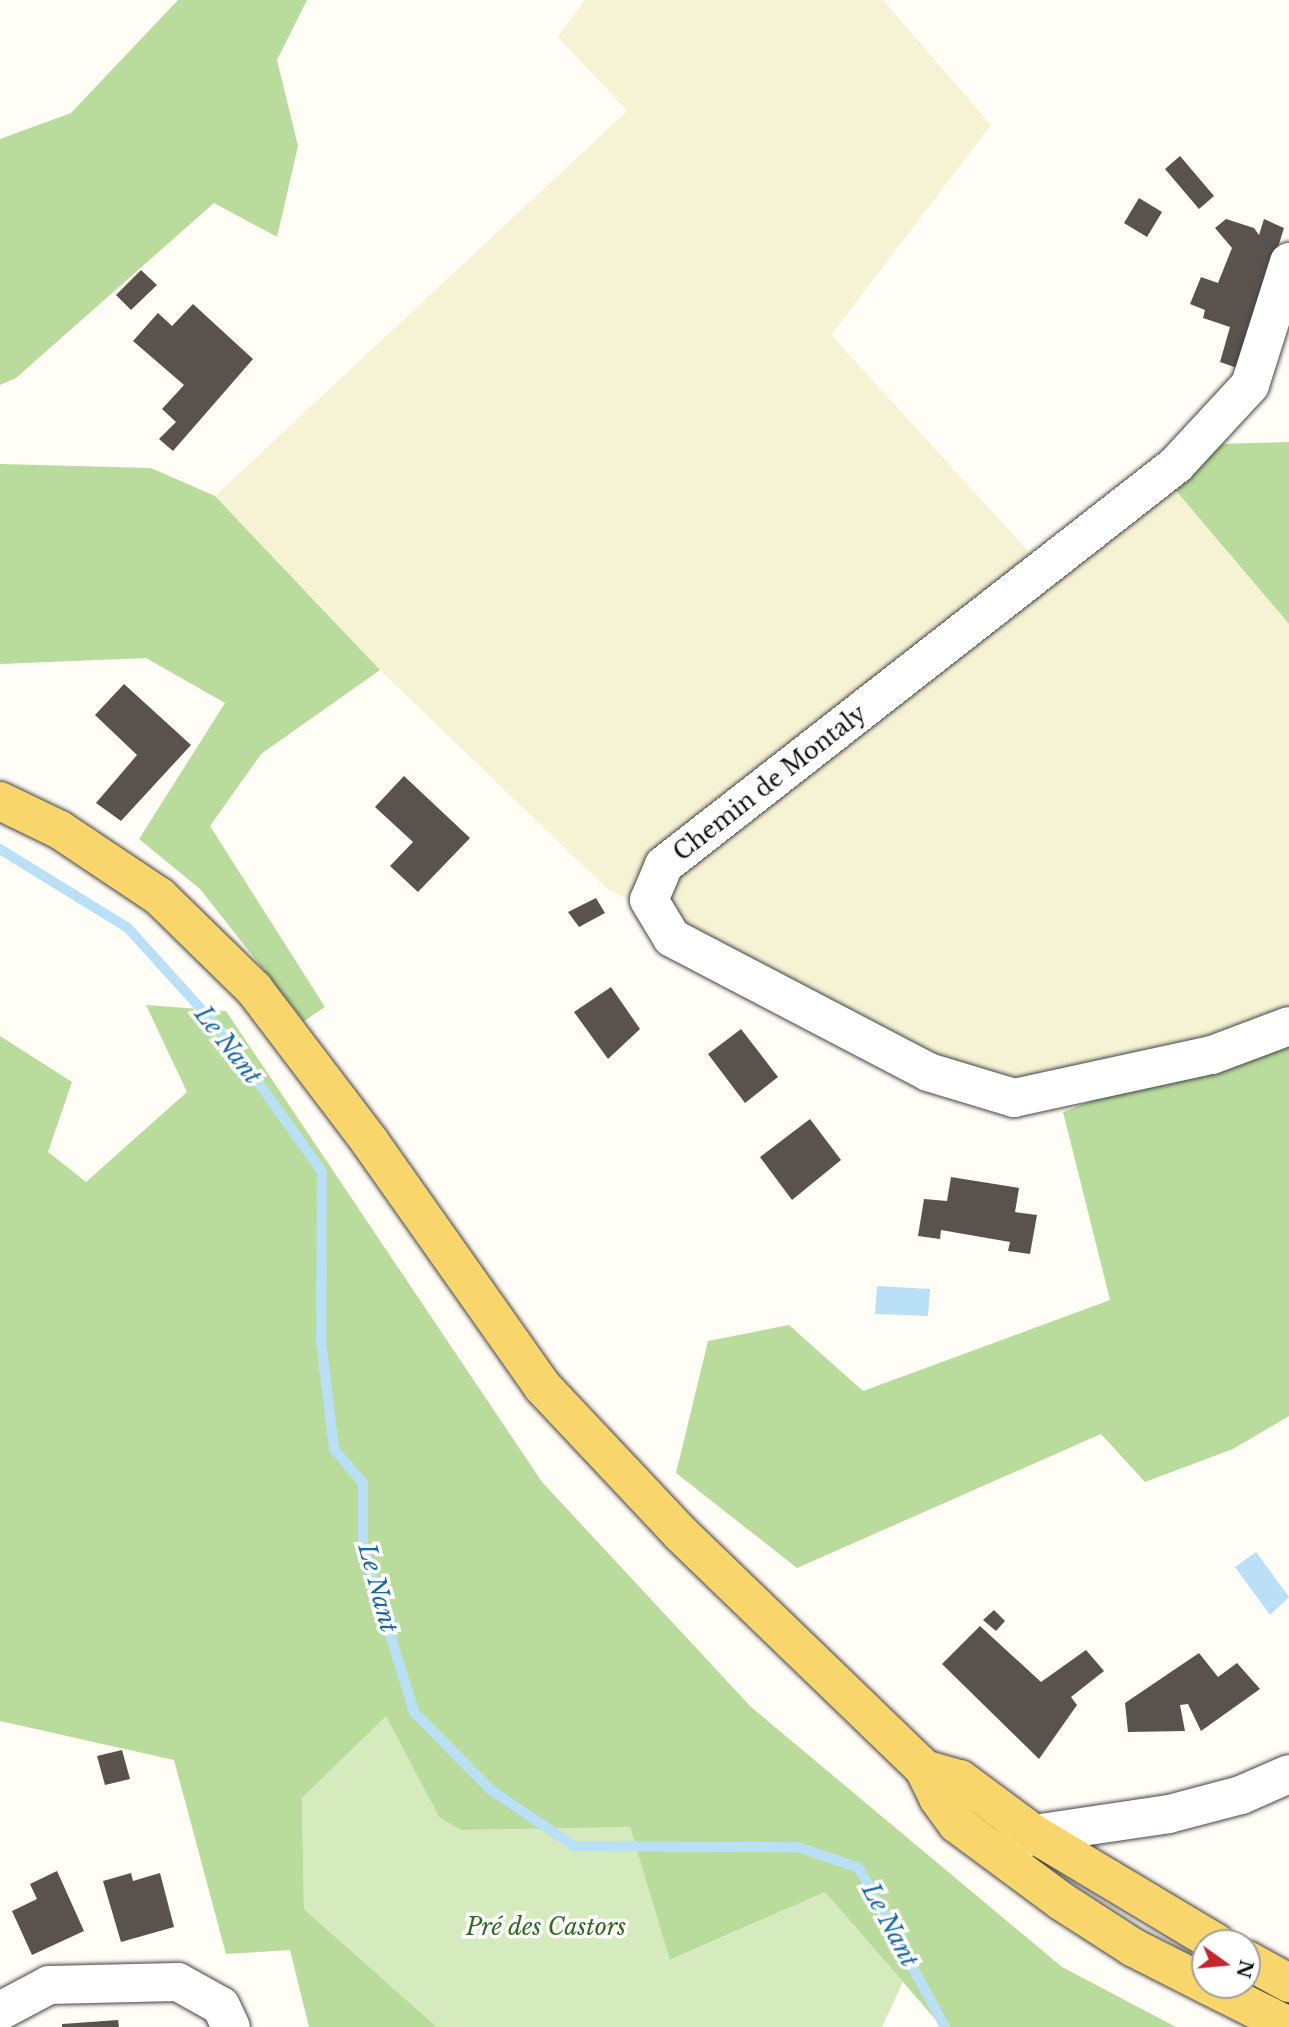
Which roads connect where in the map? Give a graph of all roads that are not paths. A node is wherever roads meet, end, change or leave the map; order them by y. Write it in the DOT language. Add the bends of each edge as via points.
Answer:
graph roads {
  1 [pos="1289,262"];
  2 [pos="0,801"];
  3 [pos="1289,1026"];
  4 [pos="924,1769"];
  5 [pos="1289,1774"];
  6 [pos="1034,1834"];
  7 [pos="992,1853"];
  8 [pos="1193,1929"];
  9 [pos="1261,1968"];
  10 [pos="1191,1976"];
  11 [pos="1289,1983"];
  12 [pos="1236,1999"];
  13 [pos="0,2011"];
  14 [pos="1289,2026"];
  15 [pos="231,2027"];
  1 -- 3 [label="street, Chemin de Montaly" via="1250,386 1176,466 664,865 649,900 672,937 928,1072 1014,1098 1212,1055"];
  2 -- 4 [label="main road" via="60,830 160,897 254,989 370,1142 542,1386 680,1533"];
  4 -- 6 [label="main road" via="960,1779"];
  4 -- 7 [label="main road" via="937,1798 957,1824"];
  5 -- 6 [label="street" via="1241,1795 1168,1814"];
  6 -- 7 [label="street"];
  6 -- 8 [label="main road"];
  7 -- 10 [label="main road" via="1135,1948"];
  9 -- 11 [label="main road"];
  12 -- 14 [label="main road"];
  13 -- 15 [label="street" via="49,1985 178,1982 221,2006"];
}
